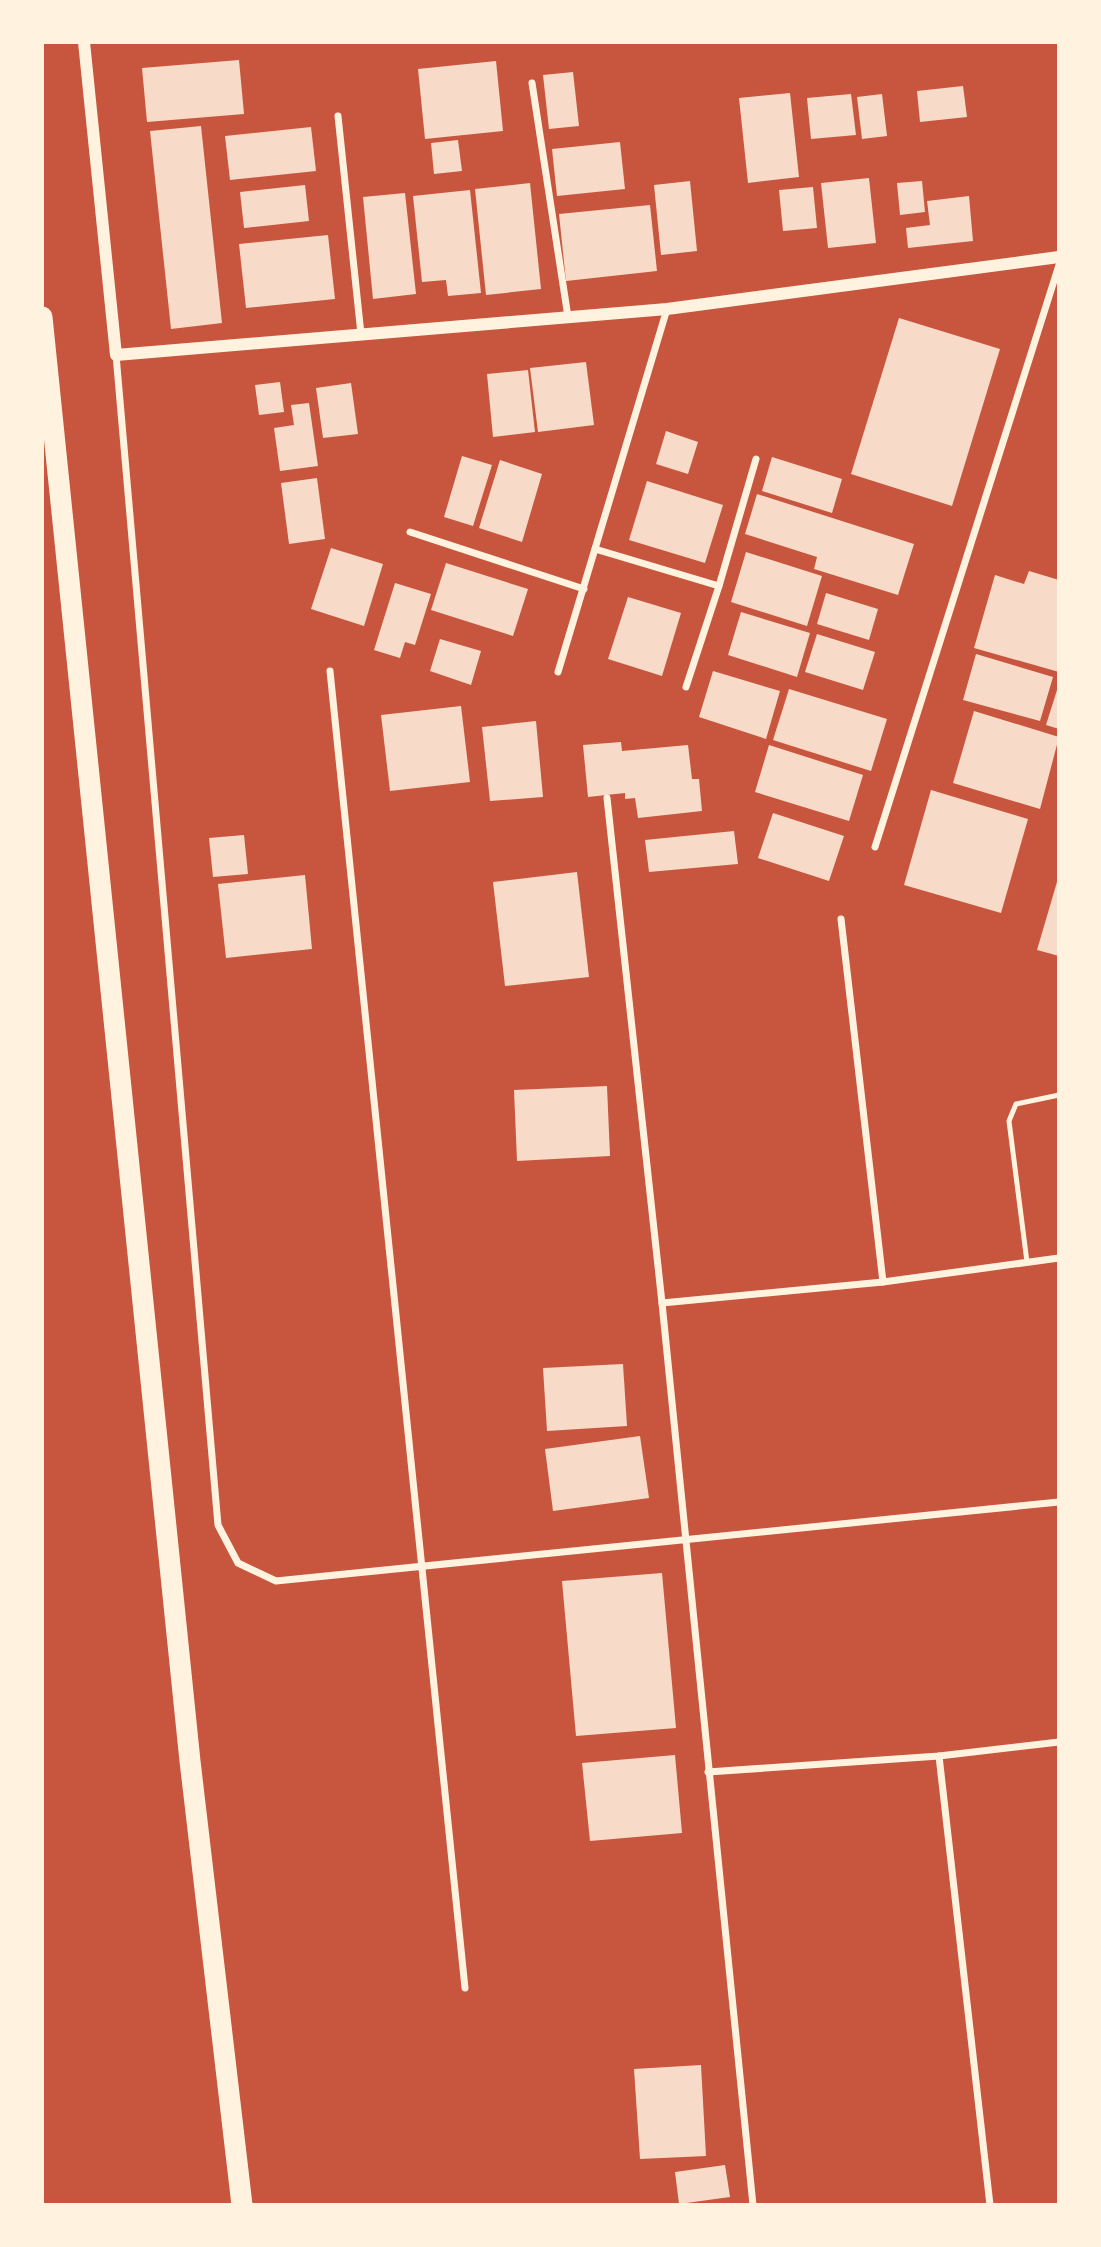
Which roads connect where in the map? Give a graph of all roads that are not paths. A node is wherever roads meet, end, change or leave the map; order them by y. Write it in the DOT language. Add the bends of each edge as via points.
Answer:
graph roads {
  1 [pos="84,42"];
  2 [pos="532,83"];
  3 [pos="338,116"];
  4 [pos="1059,257"];
  5 [pos="1059,265"];
  6 [pos="667,309"];
  7 [pos="42,317"];
  8 [pos="568,317"];
  9 [pos="361,334"];
  10 [pos="116,355"];
  11 [pos="756,459"];
  12 [pos="410,532"];
  13 [pos="595,550"];
  14 [pos="719,586"];
  15 [pos="583,589"];
  16 [pos="330,671"];
  17 [pos="558,672"];
  18 [pos="686,687"];
  19 [pos="607,798"];
  20 [pos="875,847"];
  21 [pos="841,919"];
  22 [pos="1059,1095"];
  23 [pos="1059,1258"];
  24 [pos="1027,1262"];
  25 [pos="883,1282"];
  26 [pos="663,1303"];
  27 [pos="1059,1502"];
  28 [pos="685,1541"];
  29 [pos="422,1565"];
  30 [pos="1059,1742"];
  31 [pos="939,1756"];
  32 [pos="708,1772"];
  33 [pos="465,1988"];
  34 [pos="242,2205"];
  35 [pos="753,2205"];
  36 [pos="990,2205"];
  1 -- 10 [label="street"];
  2 -- 8 [label="street"];
  3 -- 9 [label="street"];
  4 -- 6 [label="street"];
  5 -- 20 [label="street"];
  6 -- 8 [label="street"];
  6 -- 13 [label="street"];
  7 -- 34 [label="highway" via="190,1761"];
  8 -- 9 [label="street"];
  9 -- 10 [label="street"];
  10 -- 29 [label="street" via="218,1525 238,1563 276,1581"];
  11 -- 14 [label="street"];
  12 -- 15 [label="street"];
  13 -- 14 [label="street"];
  13 -- 15 [label="street"];
  14 -- 18 [label="street"];
  15 -- 17 [label="street"];
  16 -- 29 [label="street"];
  19 -- 26 [label="street"];
  21 -- 25 [label="street"];
  22 -- 24 [label="lane" via="1016,1104 1009,1121"];
  23 -- 24 [label="street"];
  24 -- 25 [label="street"];
  25 -- 26 [label="street"];
  26 -- 28 [label="street"];
  27 -- 28 [label="street"];
  28 -- 29 [label="street"];
  28 -- 32 [label="street"];
  29 -- 33 [label="street"];
  30 -- 31 [label="street"];
  31 -- 32 [label="street"];
  31 -- 36 [label="street"];
  32 -- 35 [label="street"];
}
